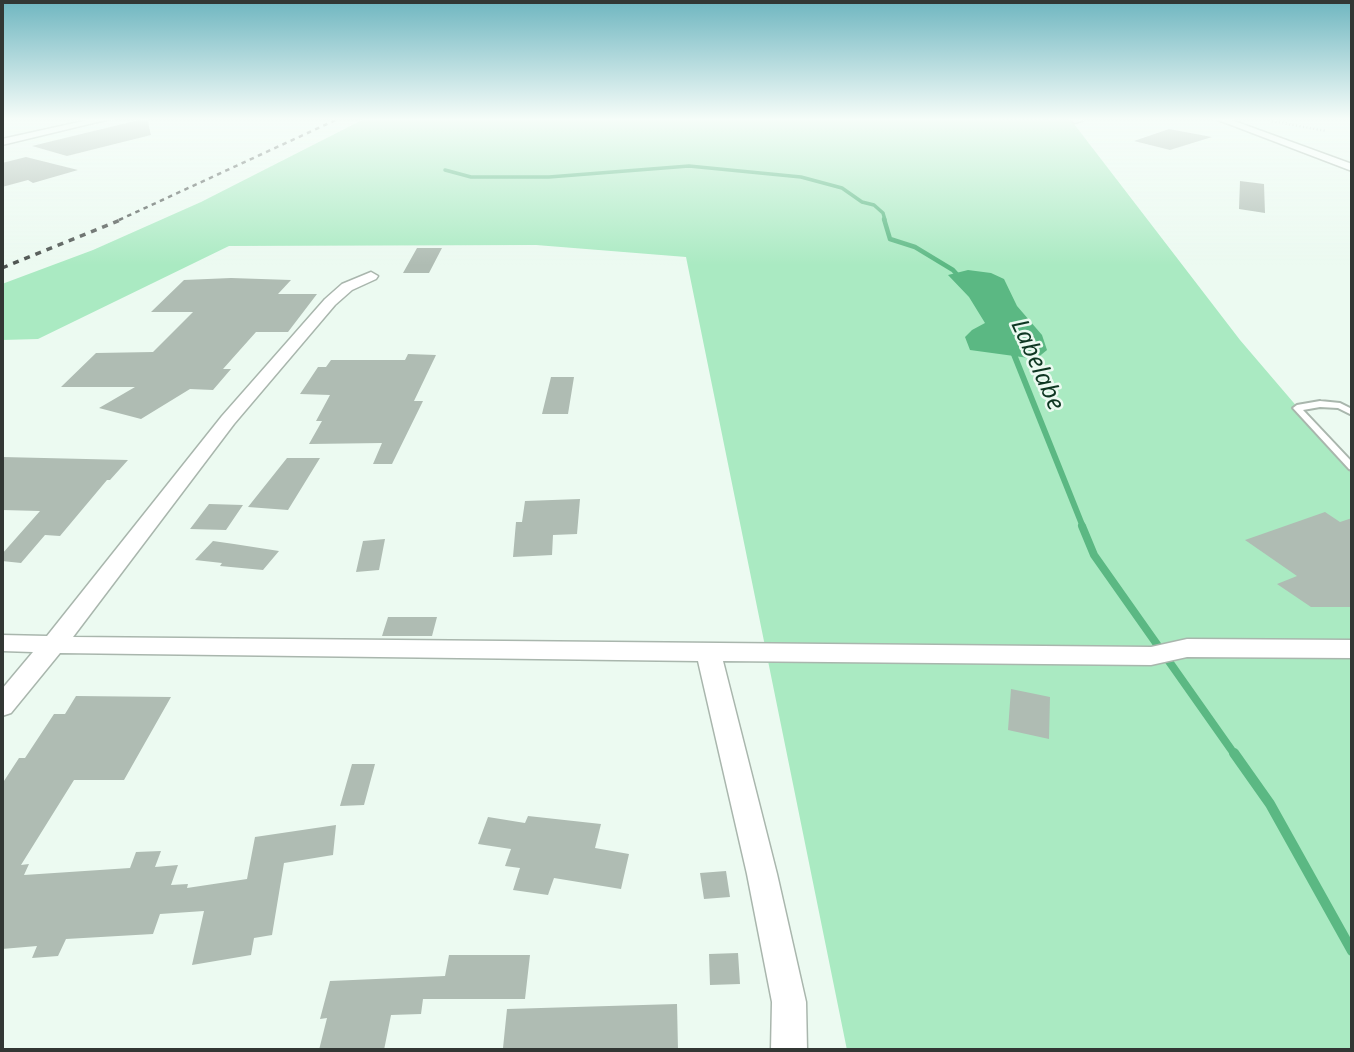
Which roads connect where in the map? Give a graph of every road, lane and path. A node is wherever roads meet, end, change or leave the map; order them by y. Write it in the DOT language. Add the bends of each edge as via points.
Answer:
graph roads {
  1 [pos="371,276"];
  2 [pos="1352,412"];
  3 [pos="1352,467"];
  4 [pos="2,643"];
  5 [pos="53,645"];
  6 [pos="1352,649"];
  7 [pos="709,653"];
  8 [pos="2,706"];
  9 [pos="789,1050"];
  1 -- 5 [label="street" via="347,287 289,348"];
  2 -- 3 [label="lane" via="1320,404 1297,408"];
  4 -- 5 [label="street"];
  5 -- 7 [label="street"];
  5 -- 8 [label="street"];
  6 -- 7 [label="street" via="1187,648 1151,656"];
  7 -- 9 [label="street" via="789,1002"];
}
